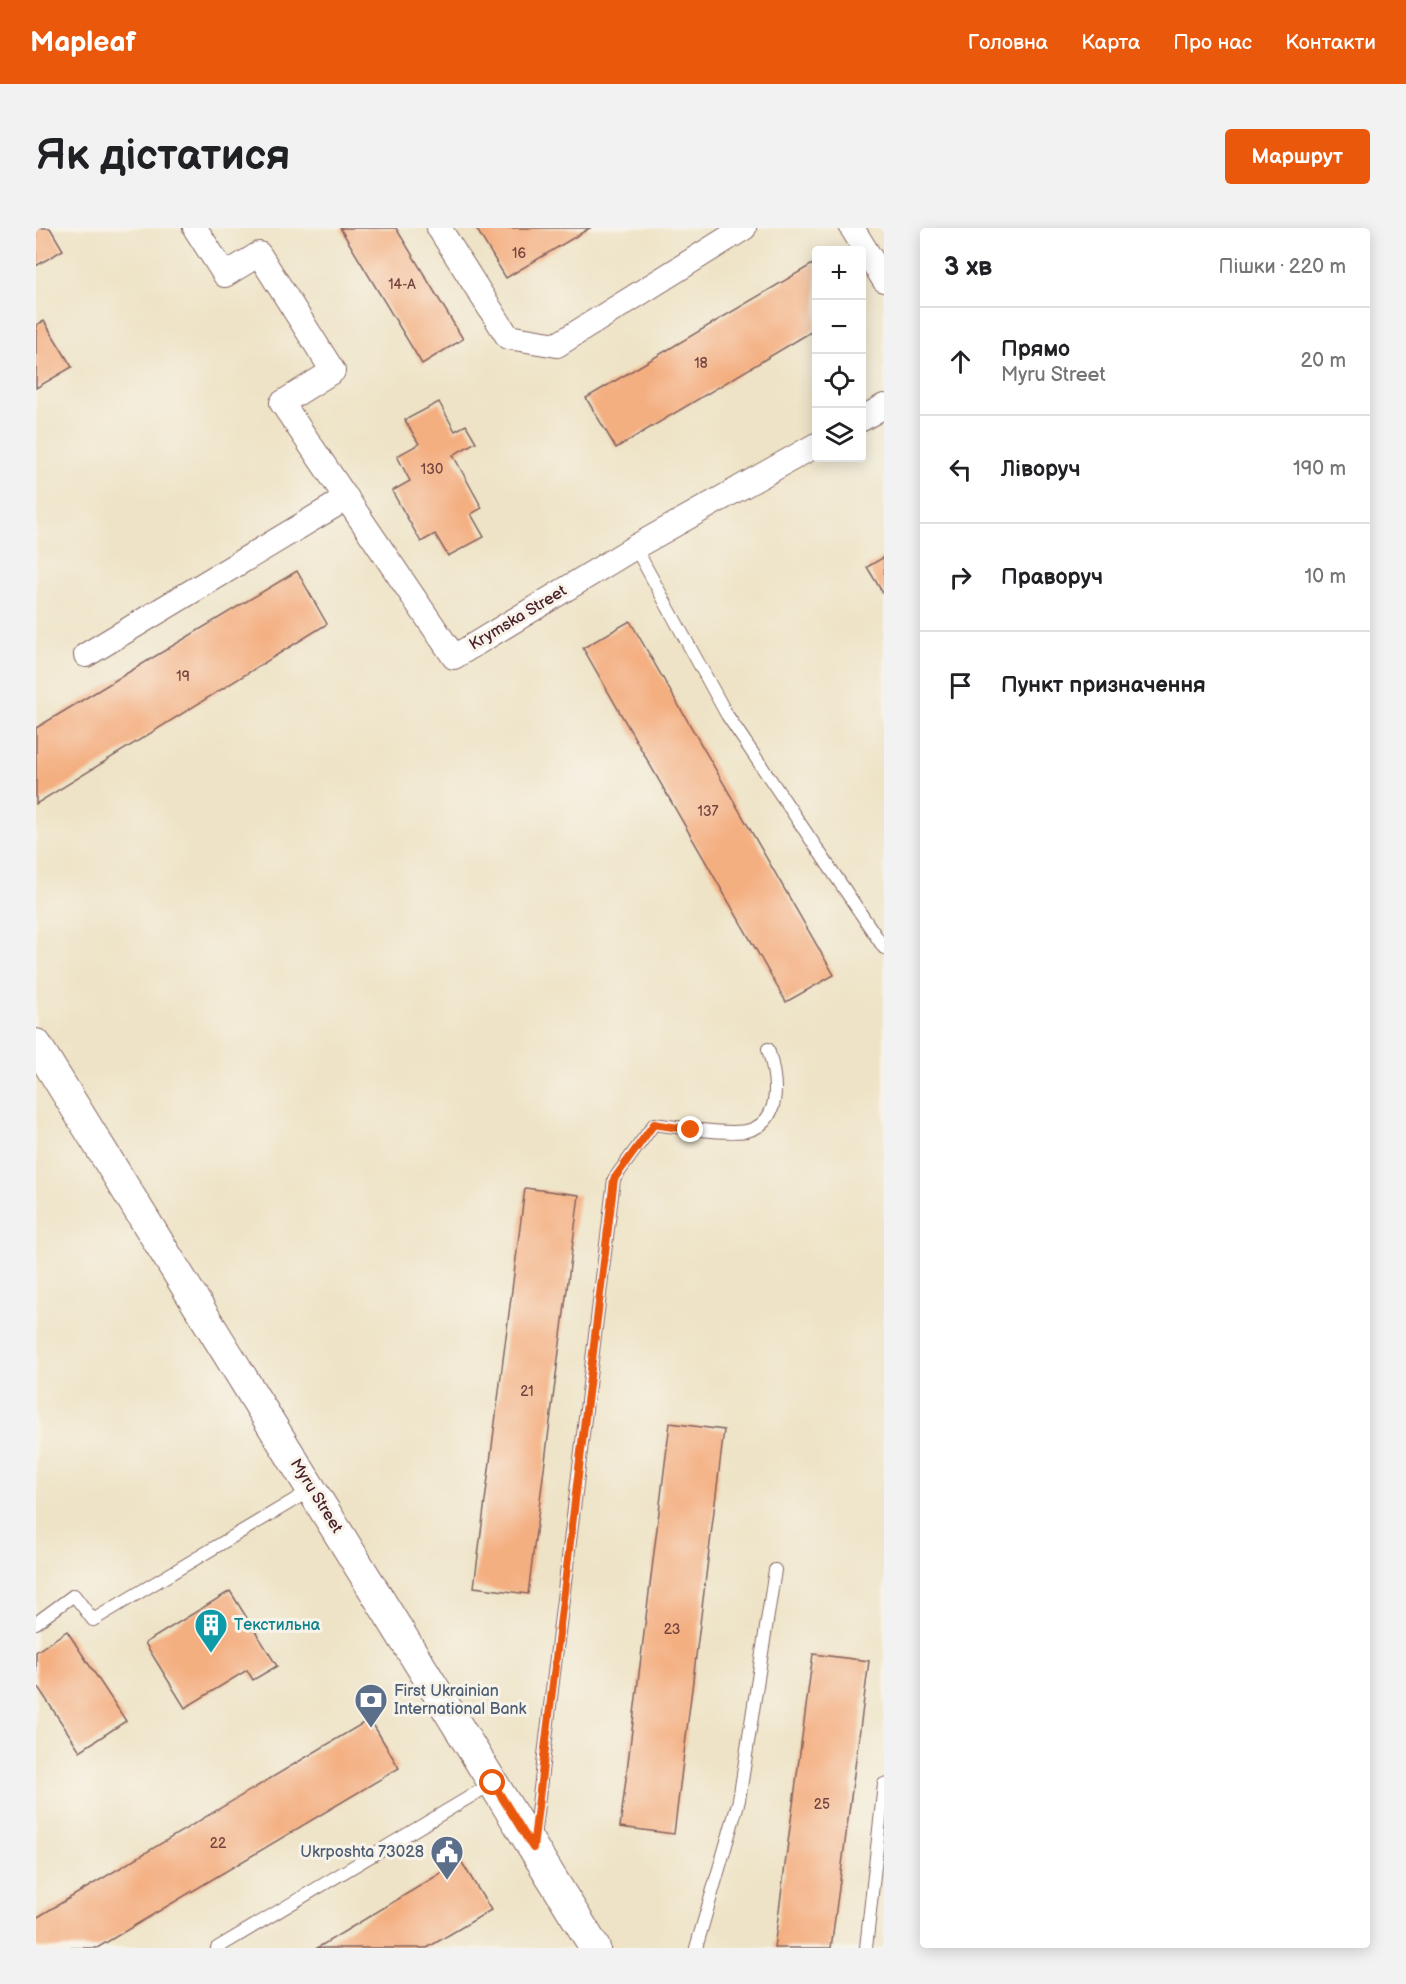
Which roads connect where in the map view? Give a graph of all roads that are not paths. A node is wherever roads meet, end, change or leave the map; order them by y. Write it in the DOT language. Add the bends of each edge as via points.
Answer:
graph roads {
  1 [pos="195,228"];
  2 [pos="439,228"];
  3 [pos="744,228"];
  4 [pos="852,228"];
  5 [pos="884,280"];
  6 [pos="884,406"];
  7 [pos="866,416"];
  8 [pos="812,447"];
  9 [pos="347,498"];
  10 [pos="635,547"];
  11 [pos="86,655"];
  12 [pos="884,948"];
  13 [pos="36,1044"];
  14 [pos="768,1049"];
  15 [pos="312,1490"];
  16 [pos="775,1569"];
  17 [pos="36,1623"];
  18 [pos="493,1783"];
  19 [pos="884,1784"];
  20 [pos="533,1848"];
  21 [pos="589,1944"];
  22 [pos="217,1948"];
  23 [pos="696,1948"];
  24 [pos="866,1948"];
  1 -- 9 [label="street, Krymska Street" via="225,275 259,254 333,371 282,403"];
  2 -- 3 [label="street" via="508,337 557,345"];
  4 -- 5 [label="street"];
  6 -- 7 [label="street"];
  8 -- 10 [label="street, Krymska Street"];
  9 -- 10 [label="street, Krymska Street" via="454,657"];
  9 -- 11 [label="street"];
  10 -- 12 [label="lane" via="727,715"];
  13 -- 15 [label="street, Myru Street"];
  14 -- 20 [label="lane" via="776,1085 768,1118 750,1130 691,1130 654,1124 614,1179"];
  15 -- 17 [label="lane" via="93,1620 74,1595"];
  15 -- 18 [label="street, Myru Street"];
  16 -- 23 [label="lane" via="739,1800"];
  18 -- 20 [label="street, Myru Street"];
  18 -- 22 [label="lane"];
  19 -- 24 [label="lane"];
  20 -- 21 [label="street, Myru Street"];
}
